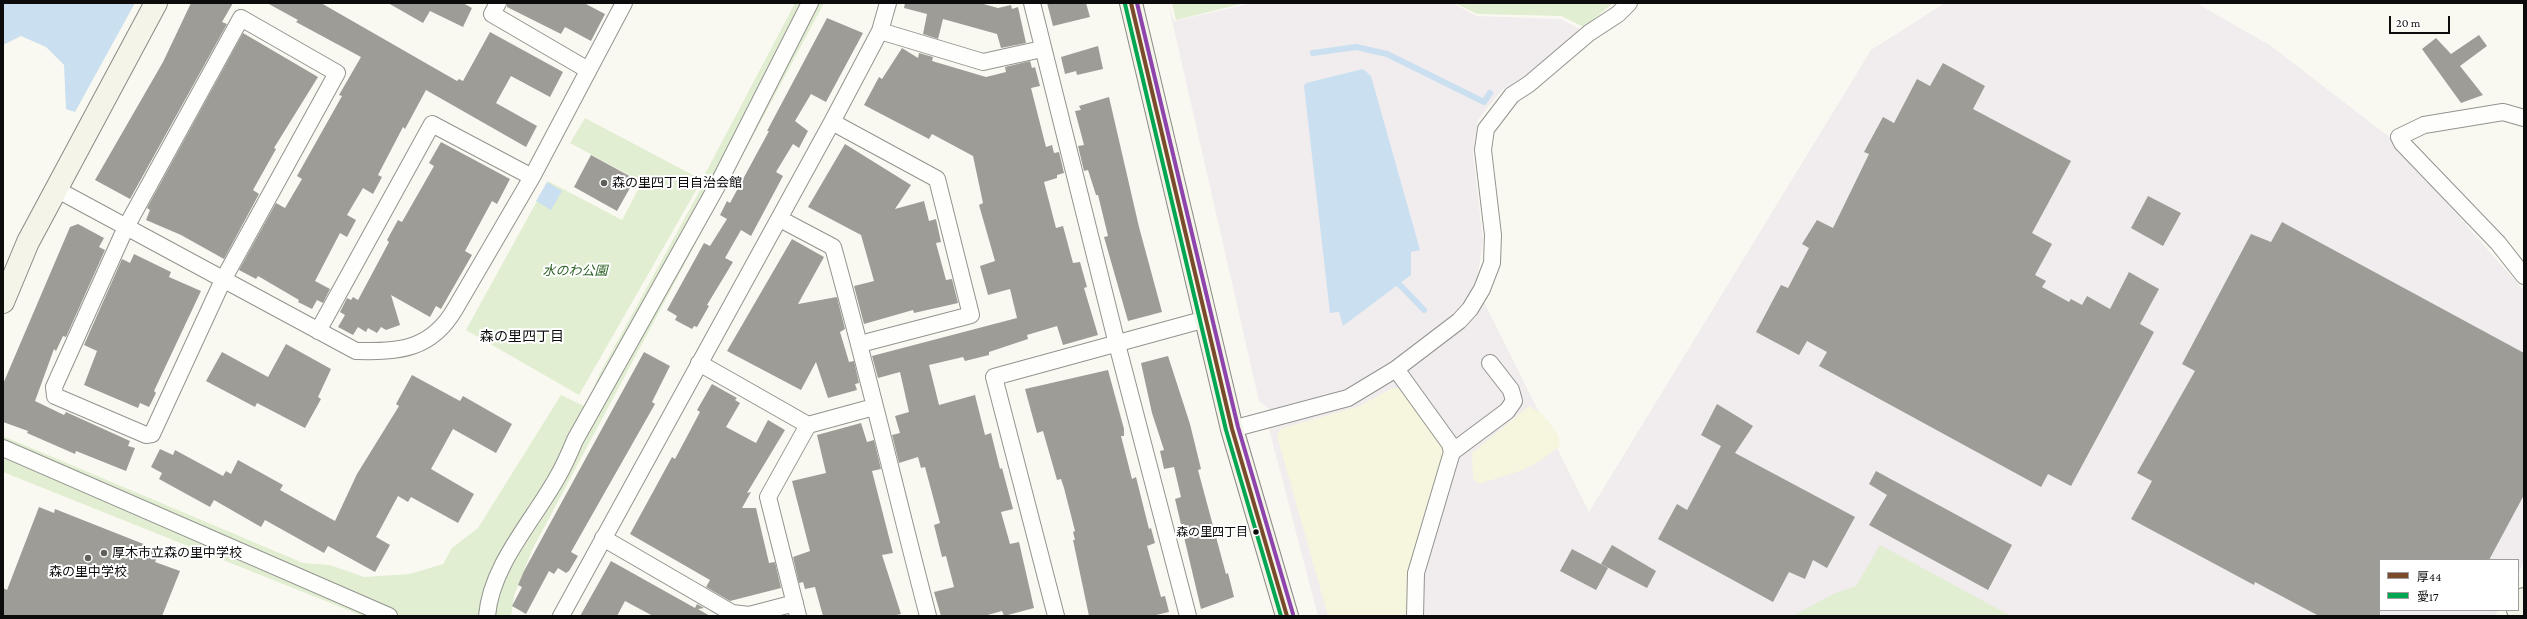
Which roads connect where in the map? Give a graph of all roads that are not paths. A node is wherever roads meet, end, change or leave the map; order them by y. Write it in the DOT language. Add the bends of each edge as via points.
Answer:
graph roads {
  1 [pos="156,3"];
  2 [pos="498,3"];
  3 [pos="624,3"];
  4 [pos="810,3"];
  5 [pos="888,3"];
  6 [pos="1032,3"];
  7 [pos="1131,3"];
  8 [pos="1629,3"];
  9 [pos="880,31"];
  10 [pos="1042,49"];
  11 [pos="588,70"];
  12 [pos="2524,118"];
  13 [pos="832,122"];
  14 [pos="532,177"];
  15 [pos="56,189"];
  16 [pos="780,219"];
  17 [pos="126,227"];
  18 [pos="2524,276"];
  19 [pos="223,280"];
  20 [pos="3,302"];
  21 [pos="1206,320"];
  22 [pos="318,332"];
  23 [pos="860,344"];
  24 [pos="1117,344"];
  25 [pos="699,363"];
  26 [pos="1490,363"];
  27 [pos="1396,369"];
  28 [pos="874,407"];
  29 [pos="808,425"];
  30 [pos="1232,429"];
  31 [pos="3,448"];
  32 [pos="1452,452"];
  33 [pos="603,538"];
  34 [pos="2524,599"];
  35 [pos="2519,608"];
  36 [pos="796,610"];
  37 [pos="389,616"];
  38 [pos="487,616"];
  39 [pos="561,616"];
  40 [pos="928,616"];
  41 [pos="1056,616"];
  42 [pos="1188,616"];
  43 [pos="1287,616"];
  44 [pos="1415,616"];
  1 -- 15 [label="street"];
  2 -- 11 [label="street" via="492,14"];
  3 -- 11 [label="street"];
  4 -- 38 [label="street" via="717,186 575,440 559,475 502,567 488,602"];
  5 -- 9 [label="street"];
  6 -- 10 [label="street"];
  7 -- 21 [label="street"];
  8 -- 27 [label="street" via="1512,95 1486,129 1483,150 1493,235 1492,263 1470,310"];
  9 -- 10 [label="street" via="984,62"];
  9 -- 13 [label="street"];
  10 -- 24 [label="street"];
  11 -- 14 [label="street"];
  12 -- 18 [label="street" via="2503,112 2424,125 2399,137 2498,243"];
  13 -- 16 [label="street"];
  13 -- 23 [label="street" via="937,179 972,315"];
  14 -- 22 [label="street" via="447,323 423,343 392,352 356,351"];
  14 -- 22 [label="street" via="432,124"];
  15 -- 17 [label="street"];
  15 -- 20 [label="street" via="28,242"];
  16 -- 23 [label="street" via="833,247"];
  16 -- 25 [label="street"];
  17 -- 19 [label="street"];
  17 -- 19 [label="street" via="54,388 55,396 146,435 152,434"];
  17 -- 19 [label="street" via="241,18 337,73"];
  19 -- 22 [label="street"];
  21 -- 24 [label="street"];
  21 -- 30 [label="street"];
  23 -- 28 [label="street"];
  24 -- 41 [label="street" via="994,377"];
  24 -- 42 [label="street"];
  25 -- 29 [label="street"];
  25 -- 33 [label="street"];
  26 -- 32 [label="street" via="1511,390 1514,401 1507,411"];
  27 -- 30 [label="street" via="1348,398"];
  27 -- 32 [label="street" via="1450,444"];
  28 -- 29 [label="street"];
  28 -- 40 [label="street"];
  29 -- 36 [label="street" via="768,497"];
  30 -- 43 [label="street"];
  31 -- 37 [label="street"];
  32 -- 44 [label="street" via="1416,573"];
  33 -- 36 [label="street" via="732,613 749,615"];
  33 -- 39 [label="street"];
  34 -- 35 [label="street"];
}
